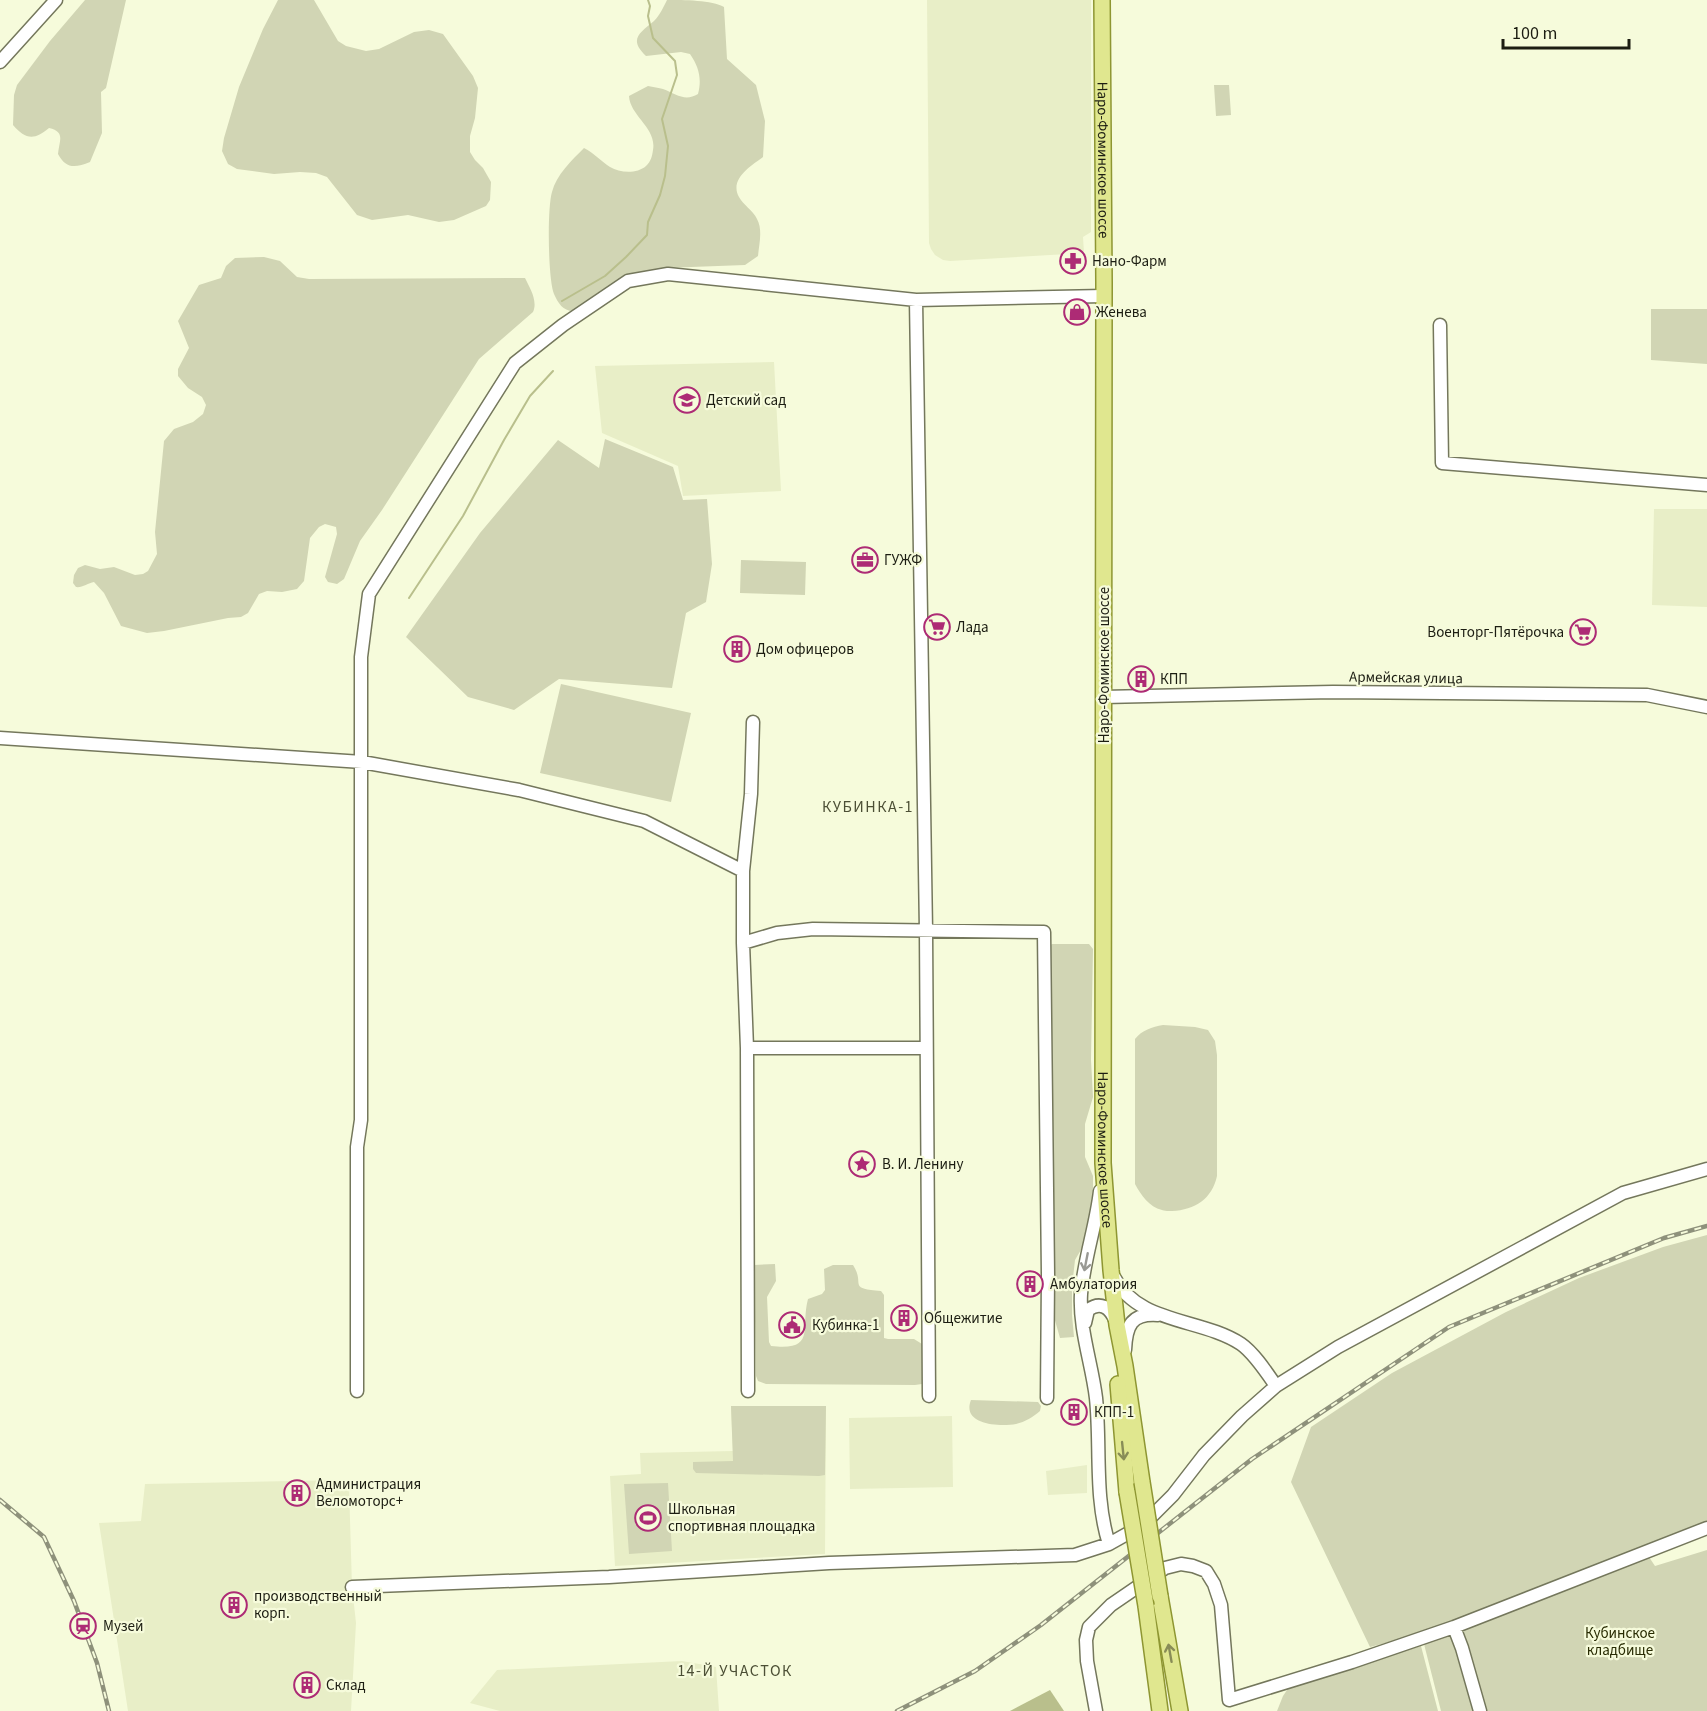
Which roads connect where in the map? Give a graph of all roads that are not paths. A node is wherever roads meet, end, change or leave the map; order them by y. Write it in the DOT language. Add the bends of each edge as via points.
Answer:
graph roads {
  1 [pos="56,0"];
  2 [pos="1102,0"];
  3 [pos="0,62"];
  4 [pos="1104,296"];
  5 [pos="916,300"];
  6 [pos="1440,325"];
  7 [pos="1707,485"];
  8 [pos="1103,697"];
  9 [pos="1707,707"];
  10 [pos="753,722"];
  11 [pos="0,738"];
  12 [pos="362,762"];
  13 [pos="743,871"];
  14 [pos="926,931"];
  15 [pos="744,943"];
  16 [pos="747,1048"];
  17 [pos="926,1048"];
  18 [pos="1103,1163"];
  19 [pos="1707,1169"];
  20 [pos="1111,1270"];
  21 [pos="1164,1316"];
  22 [pos="1117,1327"];
  23 [pos="1084,1333"];
  24 [pos="1125,1366"];
  25 [pos="1276,1386"];
  26 [pos="357,1391"];
  27 [pos="748,1391"];
  28 [pos="929,1396"];
  29 [pos="1047,1398"];
  30 [pos="1707,1528"];
  31 [pos="1109,1544"];
  32 [pos="352,1587"];
  33 [pos="1454,1627"];
  34 [pos="1096,1711"];
  35 [pos="1160,1711"];
  36 [pos="1180,1711"];
  37 [pos="1480,1711"];
  1 -- 3 [label="street"];
  2 -- 4 [label="main road, Наро-Фоминское шоссе"];
  4 -- 5 [label="street"];
  4 -- 8 [label="main road, Наро-Фоминское шоссе"];
  5 -- 12 [label="street" via="668,274 628,281 515,363 369,594 361,657"];
  5 -- 14 [label="street"];
  6 -- 7 [label="street" via="1442,463"];
  8 -- 9 [label="street, Армейская улица" via="1333,692 1647,695"];
  8 -- 18 [label="main road, Наро-Фоминское шоссе"];
  10 -- 13 [label="street"];
  11 -- 12 [label="street"];
  12 -- 13 [label="street" via="519,790 644,821"];
  12 -- 26 [label="street"];
  13 -- 15 [label="street"];
  14 -- 15 [label="street" via="813,929 777,933"];
  14 -- 17 [label="street"];
  14 -- 29 [label="street" via="1044,932"];
  15 -- 16 [label="street"];
  16 -- 17 [label="street"];
  16 -- 27 [label="street"];
  17 -- 28 [label="street"];
  18 -- 20 [label="main road, Наро-Фоминское шоссе"];
  18 -- 23 [label="street, one-way" via="1082,1292 1080,1314"];
  19 -- 25 [label="street" via="1623,1193 1338,1347"];
  20 -- 21 [label="street" via="1127,1296"];
  20 -- 22 [label="main road, Наро-Фоминское шоссе"];
  21 -- 24 [label="street" via="1143,1315 1129,1324"];
  21 -- 25 [label="street" via="1242,1344"];
  22 -- 23 [label="street" via="1112,1312 1099,1305 1088,1310"];
  22 -- 24 [label="main road, Наро-Фоминское шоссе"];
  22 -- 35 [label="main road, Наро-Фоминское шоссе, one-way, bridge" via="1119,1412 1127,1492"];
  23 -- 31 [label="street" via="1096,1400 1102,1516"];
  36 -- 24 [label="main road, Наро-Фоминское шоссе, one-way, bridge"];
  25 -- 31 [label="street" via="1204,1455 1152,1516"];
  30 -- 33 [label="street"];
  31 -- 32 [label="street" via="1075,1555"];
  33 -- 34 [label="street" via="1229,1700 1221,1605 1214,1584 1206,1571 1180,1564 1165,1568 1110,1605 1089,1627 1087,1660"];
  33 -- 37 [label="street"];
}
